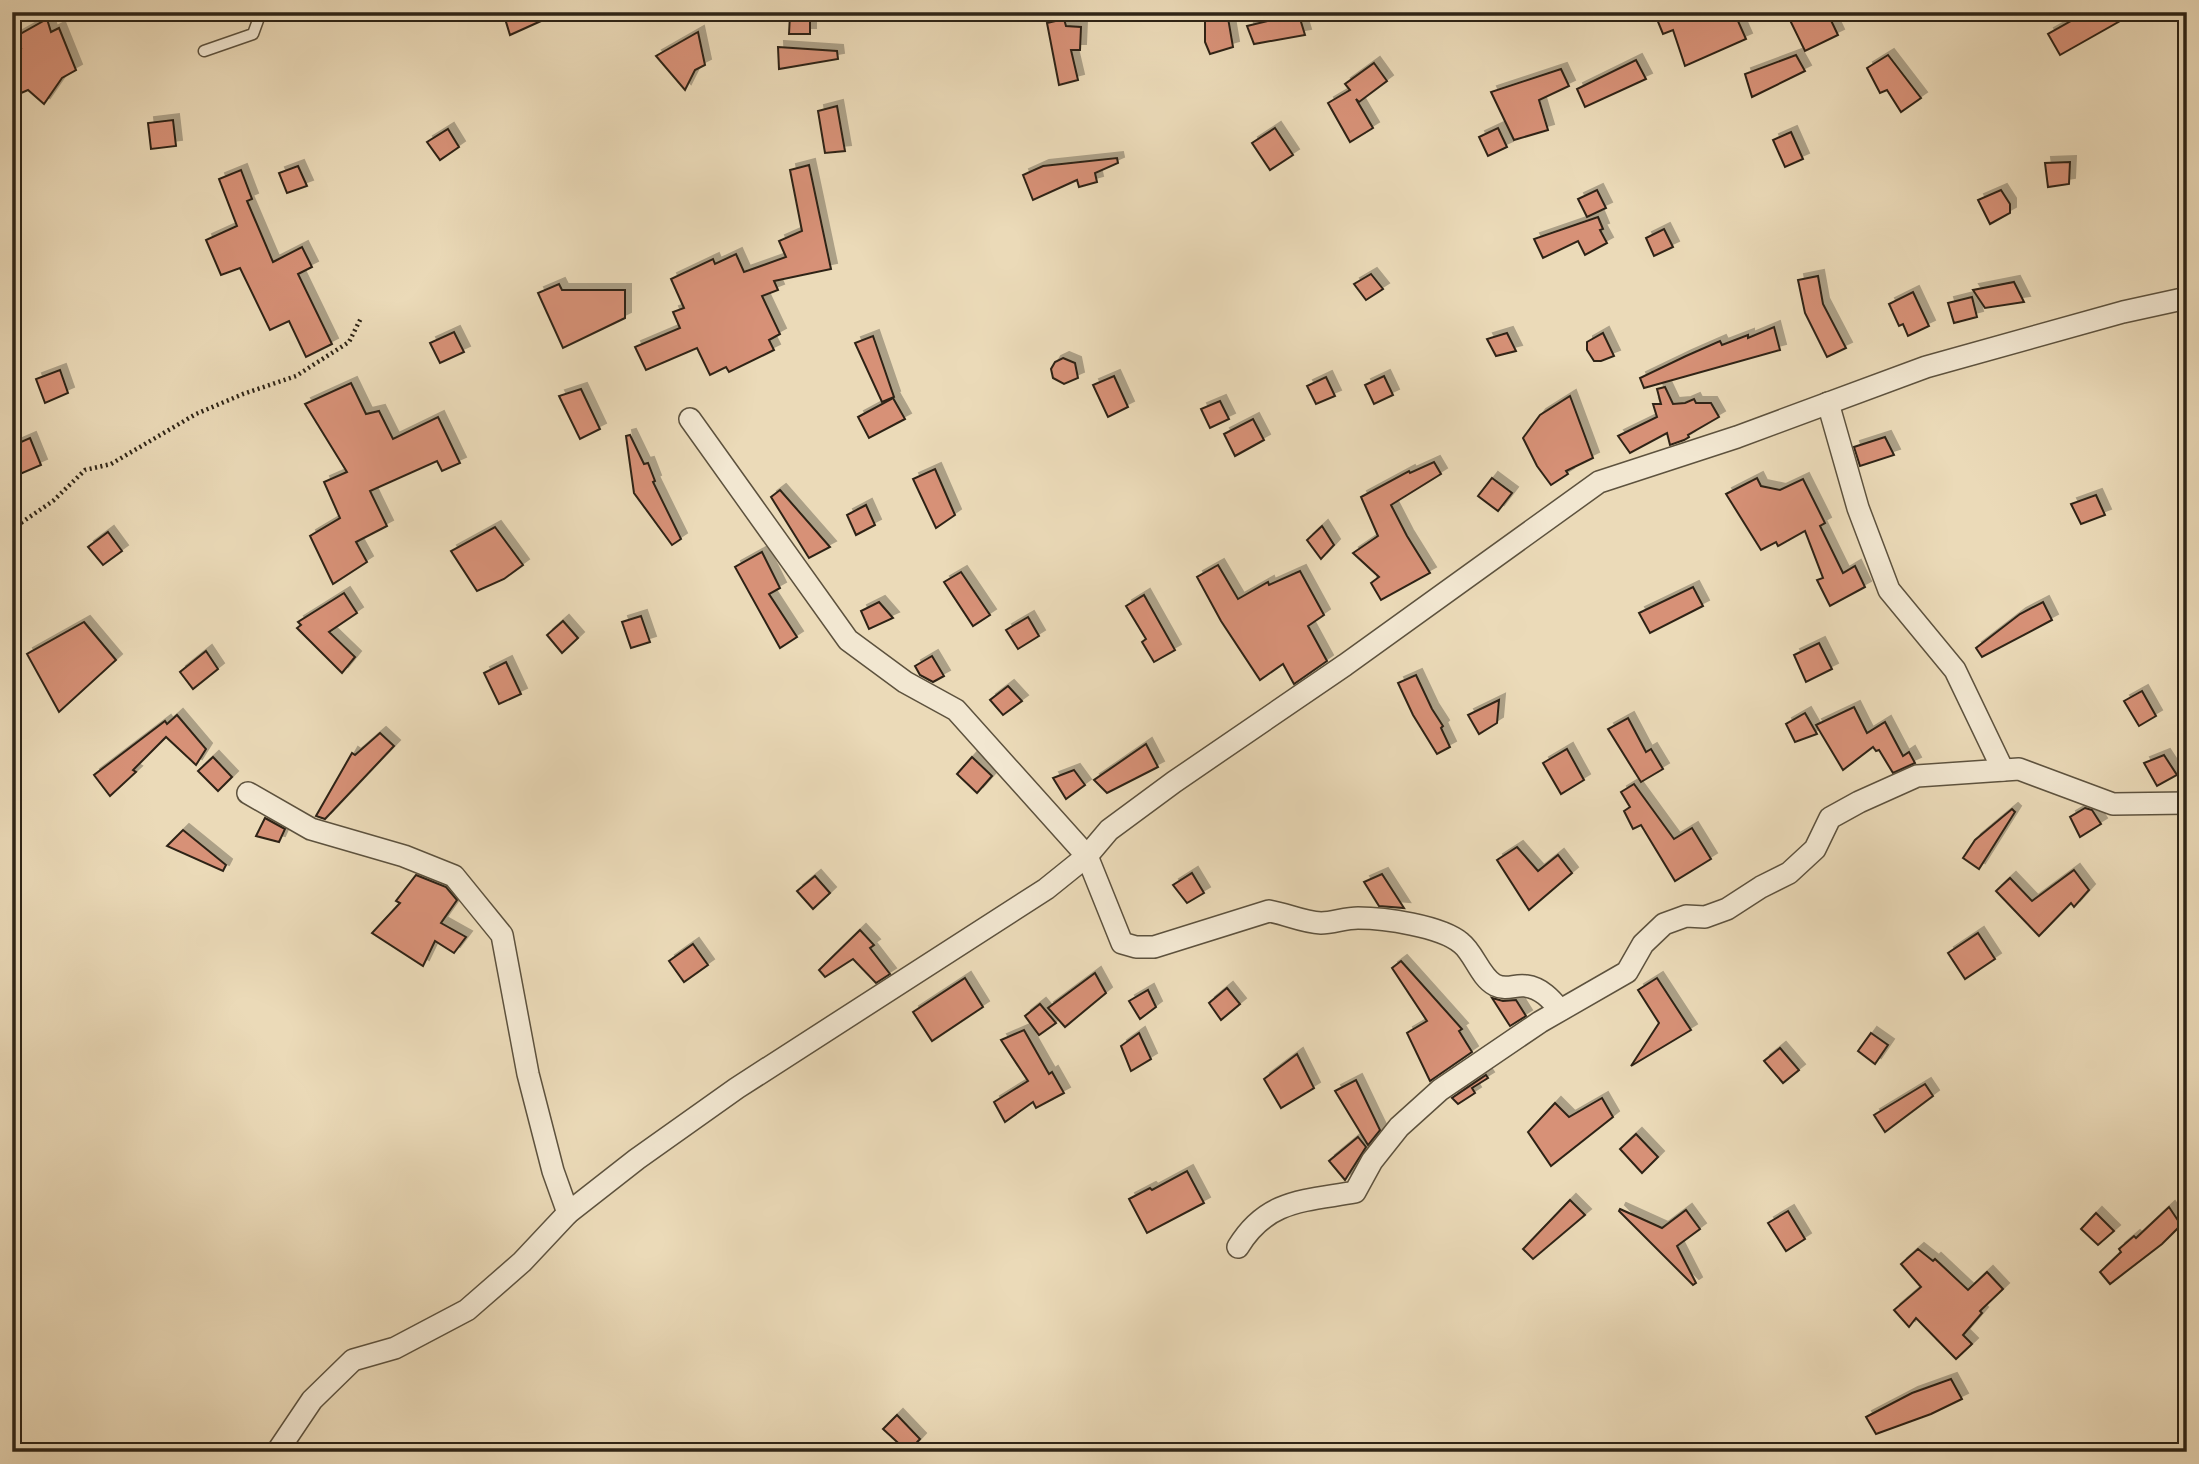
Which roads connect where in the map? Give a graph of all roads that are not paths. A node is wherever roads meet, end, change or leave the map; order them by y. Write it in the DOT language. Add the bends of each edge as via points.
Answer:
graph roads {
  1 [pos="261,12"];
  2 [pos="204,51"];
  3 [pos="2187,298"];
  4 [pos="1828,403"];
  5 [pos="690,419"];
  6 [pos="2003,770"];
  7 [pos="248,793"];
  8 [pos="2187,803"];
  9 [pos="1087,856"];
  10 [pos="1560,1010"];
  11 [pos="568,1213"];
  12 [pos="1238,1247"];
  13 [pos="276,1452"];
  1 -- 2 [label="lane" via="253,34"];
  3 -- 4 [label="street" via="1926,367"];
  4 -- 6 [label="street" via="1858,508 1889,590 1955,670"];
  4 -- 9 [label="street" via="1599,482 1163,790 1109,830"];
  5 -- 9 [label="street" via="848,640 905,682 956,709"];
  6 -- 8 [label="street" via="2019,769 2113,804"];
  6 -- 10 [label="street" via="1917,776 1830,818 1815,849 1789,873 1727,909 1664,924 1643,944 1627,972"];
  7 -- 11 [label="street" via="311,829 454,876 502,935 528,1074"];
  9 -- 10 [label="street" via="1122,943 1154,947 1269,911 1301,921 1356,918 1413,924 1461,943 1493,984 1510,989 1525,985 1546,994"];
  9 -- 11 [label="street" via="1046,889 737,1088"];
  10 -- 12 [label="street" via="1507,1042 1419,1108 1372,1161 1355,1192 1266,1214 1249,1228"];
  11 -- 13 [label="street" via="467,1310 395,1348 353,1360 312,1399"];
}
